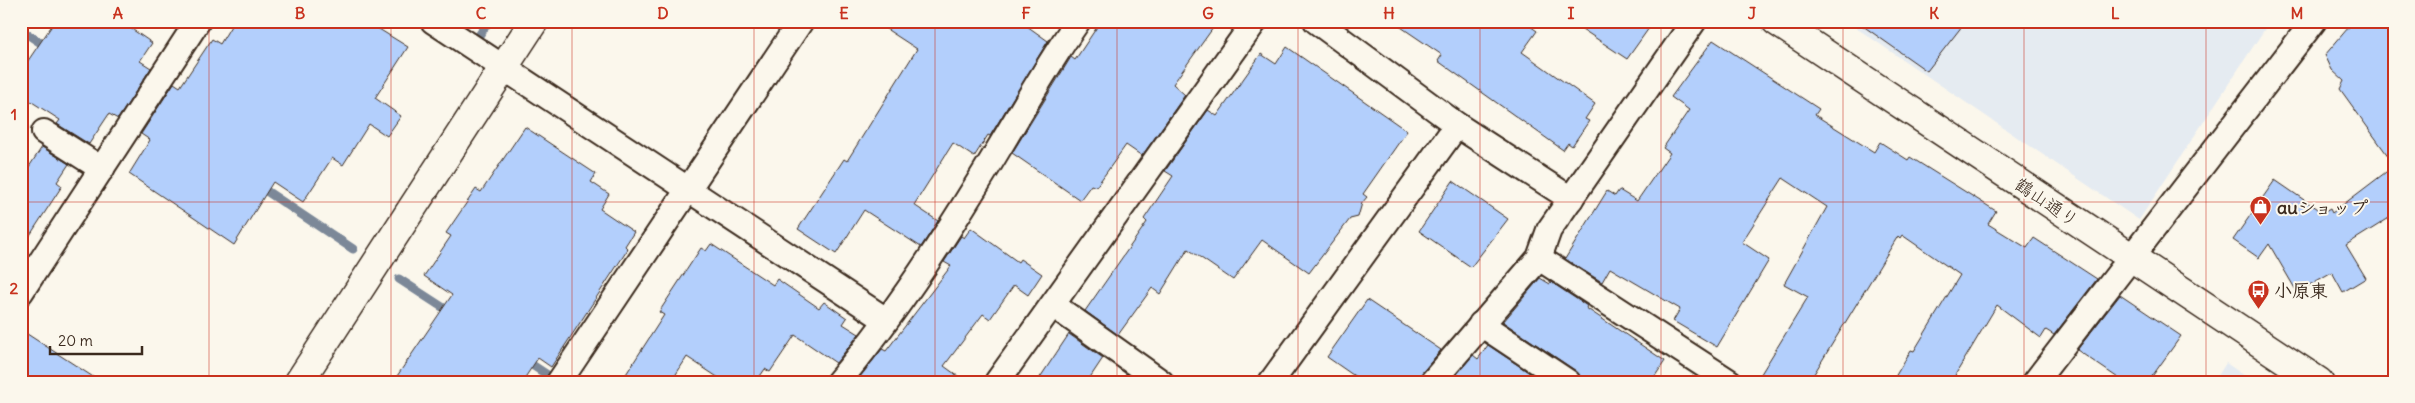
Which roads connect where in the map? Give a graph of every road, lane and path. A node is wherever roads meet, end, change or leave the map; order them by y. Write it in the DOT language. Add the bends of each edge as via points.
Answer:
graph roads {
  1 [pos="198,21"];
  2 [pos="433,21"];
  3 [pos="534,21"];
  4 [pos="801,21"];
  5 [pos="1078,21"];
  6 [pos="1255,21"];
  7 [pos="1316,21"];
  8 [pos="1694,21"];
  9 [pos="1776,21"];
  10 [pos="2314,21"];
  11 [pos="503,68"];
  12 [pos="1457,125"];
  13 [pos="44,132"];
  14 [pos="102,168"];
  15 [pos="688,190"];
  16 [pos="1571,199"];
  17 [pos="2130,257"];
  18 [pos="1539,258"];
  19 [pos="21,292"];
  20 [pos="1053,305"];
  21 [pos="886,320"];
  22 [pos="1482,324"];
  23 [pos="299,382"];
  24 [pos="559,382"];
  25 [pos="838,382"];
  26 [pos="997,382"];
  27 [pos="1161,382"];
  28 [pos="1272,382"];
  29 [pos="1432,382"];
  30 [pos="1568,382"];
  31 [pos="1730,382"];
  32 [pos="2035,382"];
  33 [pos="2319,382"];
  1 -- 14 [label="street"];
  2 -- 11 [label="street"];
  3 -- 11 [label="street"];
  4 -- 15 [label="street"];
  5 -- 21 [label="street" via="974,190"];
  6 -- 20 [label="street"];
  7 -- 12 [label="street"];
  8 -- 16 [label="street"];
  9 -- 17 [label="street, 鶴山通り"];
  10 -- 17 [label="street"];
  11 -- 15 [label="street"];
  11 -- 23 [label="street"];
  12 -- 16 [label="street"];
  12 -- 28 [label="street"];
  13 -- 14 [label="street"];
  14 -- 19 [label="street"];
  15 -- 21 [label="street"];
  15 -- 24 [label="street"];
  16 -- 18 [label="street" via="1549,230"];
  17 -- 32 [label="street"];
  17 -- 33 [label="street, 鶴山通り"];
  18 -- 22 [label="street"];
  18 -- 31 [label="street"];
  20 -- 26 [label="street"];
  20 -- 27 [label="street"];
  21 -- 25 [label="street"];
  22 -- 29 [label="street"];
  22 -- 30 [label="street"];
}
